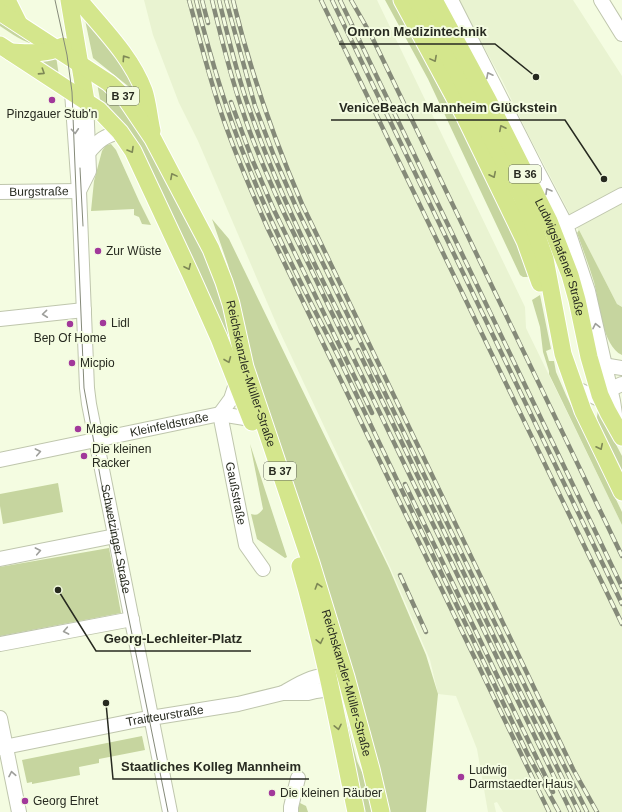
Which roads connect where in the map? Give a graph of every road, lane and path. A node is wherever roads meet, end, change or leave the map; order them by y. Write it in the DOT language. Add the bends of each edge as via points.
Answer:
graph roads {
  1 [pos="7,0"];
  2 [pos="69,0"];
  3 [pos="79,0"];
  4 [pos="402,0"];
  5 [pos="417,0"];
  6 [pos="434,0"];
  7 [pos="451,0"];
  8 [pos="601,0"];
  9 [pos="0,12"];
  10 [pos="19,24"];
  11 [pos="622,34"];
  12 [pos="75,36"];
  13 [pos="6,49"];
  14 [pos="57,49"];
  15 [pos="81,64"];
  16 [pos="72,92"];
  17 [pos="86,101"];
  18 [pos="120,132"];
  19 [pos="153,139"];
  20 [pos="88,152"];
  21 [pos="79,191"];
  22 [pos="0,192"];
  23 [pos="622,195"];
  24 [pos="566,226"];
  25 [pos="84,310"];
  26 [pos="0,319"];
  27 [pos="589,356"];
  28 [pos="604,364"];
  29 [pos="622,368"];
  30 [pos="237,381"];
  31 [pos="575,388"];
  32 [pos="609,395"];
  33 [pos="583,411"];
  34 [pos="220,414"];
  35 [pos="251,419"];
  36 [pos="620,432"];
  37 [pos="96,440"];
  38 [pos="0,460"];
  39 [pos="622,492"];
  40 [pos="114,536"];
  41 [pos="0,559"];
  42 [pos="263,569"];
  43 [pos="132,619"];
  44 [pos="0,644"];
  45 [pos="346,677"];
  46 [pos="328,682"];
  47 [pos="0,718"];
  48 [pos="151,718"];
  49 [pos="3,747"];
  50 [pos="298,778"];
  51 [pos="19,812"];
  52 [pos="170,812"];
  53 [pos="291,812"];
  54 [pos="356,812"];
  55 [pos="381,812"];
  1 -- 10 [label="main road"];
  2 -- 12 [label="main road"];
  19 -- 3 [label="main road, one-way" via="144,92 137,75 115,42"];
  4 -- 33 [label="main road, one-way" via="464,115 525,241 540,284 560,370 568,392"];
  5 -- 31 [label="main road, Ludwigshafener Straße / B 36" via="458,73 530,216 545,259 564,354"];
  27 -- 6 [label="main road, Ludwigshafener Straße / B 36, one-way" via="570,275 549,221"];
  24 -- 7 [label="street, one-way"];
  8 -- 11 [label="street"];
  9 -- 10 [label="main road, B 37"];
  10 -- 14 [label="main road, B 37"];
  12 -- 14 [label="main road"];
  12 -- 15 [label="main road"];
  13 -- 14 [label="main road" via="42,53"];
  13 -- 16 [label="main road, B 37, one-way"];
  14 -- 15 [label="main road, B 37"];
  15 -- 17 [label="main road"];
  15 -- 19 [label="main road, Reichskanzler-Müller-Straße / B 37" via="117,90 135,110"];
  16 -- 17 [label="main road, B 37"];
  16 -- 21 [label="street, Schwetzinger Straße, one-way"];
  17 -- 18 [label="main road, Reichskanzler-Müller-Straße / B 37"];
  17 -- 20 [label="street, Schwetzinger Straße"];
  18 -- 20 [label="street" via="107,135"];
  18 -- 30 [label="main road, Reichskanzler-Müller-Straße / B 37, one-way" via="133,151"];
  45 -- 19 [label="main road, Reichskanzler-Müller-Straße / B 37, one-way" via="311,563 245,367 224,282 211,248"];
  20 -- 21 [label="street, Schwetzinger Straße" via="89,171"];
  21 -- 22 [label="street, Burgstraße"];
  21 -- 25 [label="street, Schwetzinger Straße"];
  23 -- 24 [label="street"];
  28 -- 24 [label="street, one-way" via="588,291"];
  25 -- 26 [label="street, one-way"];
  25 -- 37 [label="street, Schwetzinger Straße" via="87,388"];
  27 -- 28 [label="street"];
  27 -- 32 [label="main road, Ludwigshafener Straße / B 36"];
  28 -- 29 [label="street"];
  28 -- 32 [label="street"];
  30 -- 34 [label="street, Kleinfeldstraße" via="231,399"];
  30 -- 35 [label="main road, Reichskanzler-Müller-Straße / B 37"];
  31 -- 32 [label="street"];
  31 -- 33 [label="main road, B 36"];
  32 -- 33 [label="street"];
  32 -- 36 [label="main road, B 36" via="608,412"];
  33 -- 39 [label="main road, B 36, one-way"];
  34 -- 35 [label="street, Kleinfeldstraße"];
  34 -- 37 [label="street, Kleinfeldstraße"];
  34 -- 42 [label="street, Gaußstraße" via="246,545"];
  35 -- 46 [label="main road, Reichskanzler-Müller-Straße / B 37, one-way" via="282,507 312,607"];
  38 -- 37 [label="street, Kleinfeldstraße, one-way"];
  37 -- 40 [label="street, Schwetzinger Straße"];
  41 -- 40 [label="street, one-way"];
  40 -- 43 [label="street, Schwetzinger Straße"];
  43 -- 44 [label="street, one-way"];
  43 -- 48 [label="street, Schwetzinger Straße"];
  45 -- 46 [label="street, Traitteurstraße"];
  45 -- 55 [label="main road, Reichskanzler-Müller-Straße / B 37"];
  46 -- 48 [label="street, Traitteurstraße" via="314,677 283,693 238,704"];
  46 -- 54 [label="main road, Reichskanzler-Müller-Straße / B 37, one-way"];
  47 -- 49 [label="street"];
  48 -- 49 [label="street, Traitteurstraße"];
  48 -- 52 [label="street, Schwetzinger Straße"];
  51 -- 49 [label="street, one-way"];
  50 -- 53 [label="street"];
}
